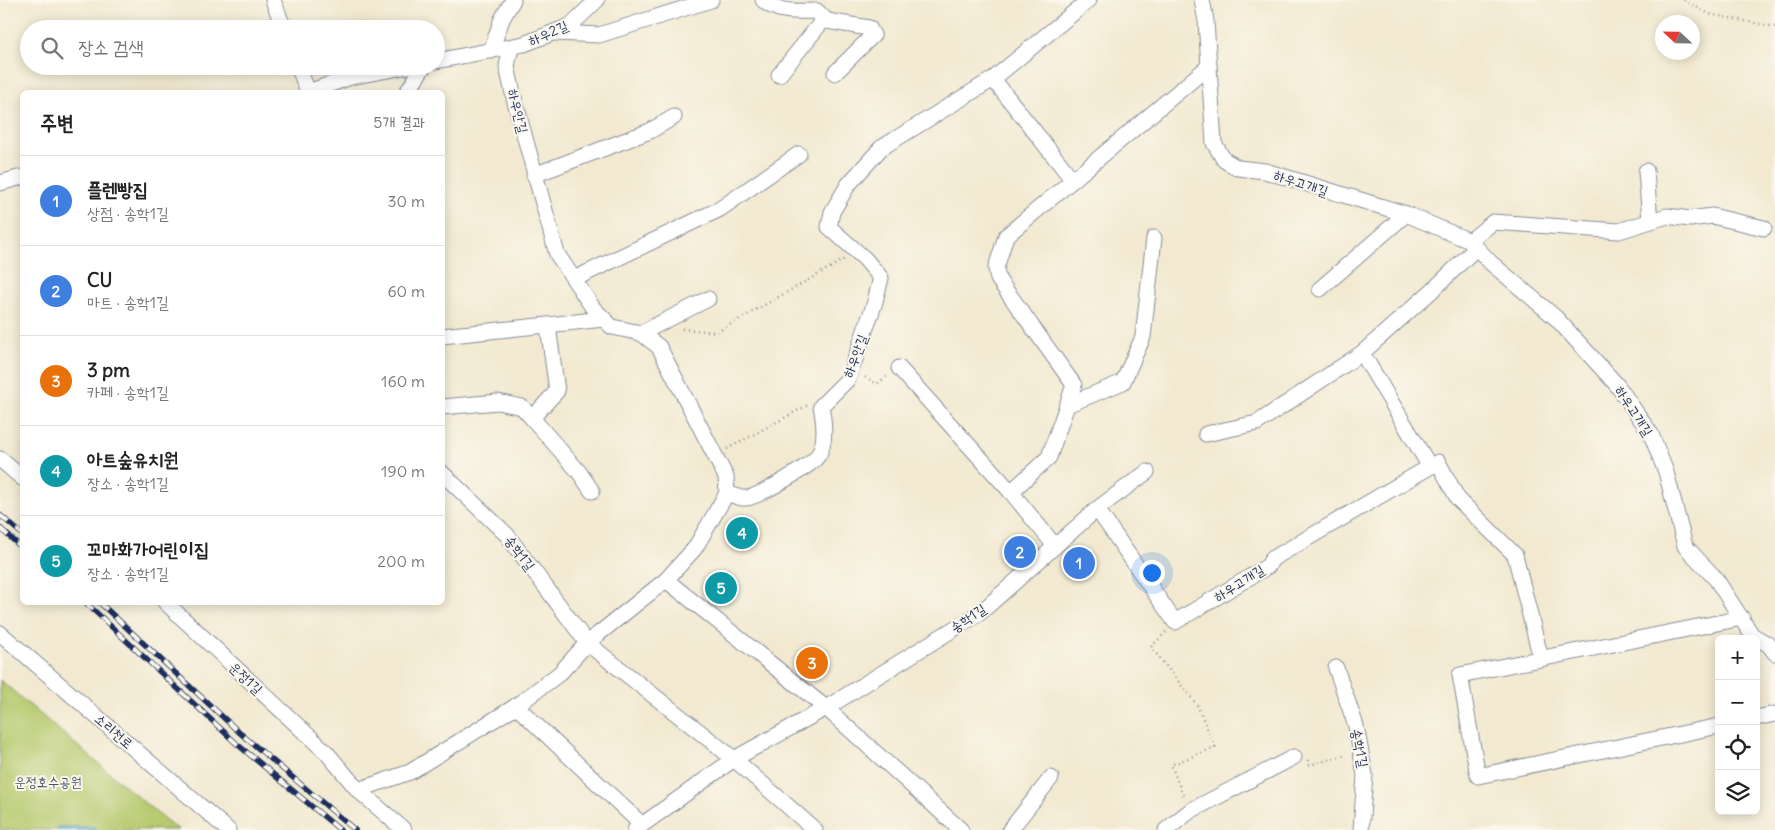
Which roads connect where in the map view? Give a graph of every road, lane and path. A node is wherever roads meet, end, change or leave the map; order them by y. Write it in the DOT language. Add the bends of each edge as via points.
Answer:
graph roads {
  1 [pos="273,0"];
  2 [pos="513,0"];
  3 [pos="598,0"];
  4 [pos="711,0"];
  5 [pos="763,0"];
  6 [pos="1089,0"];
  7 [pos="1202,0"];
  8 [pos="1684,0"];
  9 [pos="824,19"];
  10 [pos="281,20"];
  11 [pos="1775,27"];
  12 [pos="552,33"];
  13 [pos="511,47"];
  14 [pos="491,51"];
  15 [pos="445,59"];
  16 [pos="1208,66"];
  17 [pos="835,73"];
  18 [pos="301,75"];
  19 [pos="362,75"];
  20 [pos="418,75"];
  21 [pos="779,75"];
  22 [pos="993,79"];
  23 [pos="307,90"];
  24 [pos="314,90"];
  25 [pos="408,90"];
  26 [pos="674,118"];
  27 [pos="799,154"];
  28 [pos="1646,171"];
  29 [pos="534,175"];
  30 [pos="20,178"];
  31 [pos="1072,179"];
  32 [pos="0,183"];
  33 [pos="1406,214"];
  34 [pos="1650,221"];
  35 [pos="1764,228"];
  36 [pos="1154,238"];
  37 [pos="1473,244"];
  38 [pos="857,252"];
  39 [pos="574,279"];
  40 [pos="1320,289"];
  41 [pos="708,299"];
  42 [pos="604,320"];
  43 [pos="548,326"];
  44 [pos="679,329"];
  45 [pos="641,333"];
  46 [pos="445,336"];
  47 [pos="1362,353"];
  48 [pos="899,368"];
  49 [pos="848,379"];
  50 [pos="1067,405"];
  51 [pos="821,406"];
  52 [pos="445,407"];
  53 [pos="532,418"];
  54 [pos="1206,434"];
  55 [pos="715,456"];
  56 [pos="0,459"];
  57 [pos="1430,466"];
  58 [pos="1147,472"];
  59 [pos="20,476"];
  60 [pos="445,476"];
  61 [pos="592,491"];
  62 [pos="1011,492"];
  63 [pos="727,493"];
  64 [pos="1097,509"];
  65 [pos="1055,546"];
  66 [pos="666,580"];
  67 [pos="168,605"];
  68 [pos="1742,618"];
  69 [pos="1175,622"];
  70 [pos="0,632"];
  71 [pos="587,643"];
  72 [pos="1775,653"];
  73 [pos="1541,659"];
  74 [pos="1336,668"];
  75 [pos="516,706"];
  76 [pos="826,708"];
  77 [pos="1775,714"];
  78 [pos="1760,717"];
  79 [pos="1715,727"];
  80 [pos="1360,751"];
  81 [pos="1300,754"];
  82 [pos="734,759"];
  83 [pos="1051,778"];
  84 [pos="358,790"];
  85 [pos="1190,811"];
  86 [pos="638,827"];
  87 [pos="228,830"];
  88 [pos="404,830"];
  89 [pos="815,830"];
  90 [pos="961,830"];
  91 [pos="1010,830"];
  92 [pos="1166,830"];
  93 [pos="1362,830"];
  1 -- 10 [label="street"];
  2 -- 14 [label="street" via="502,19"];
  3 -- 12 [label="street, 하우2길" via="570,26"];
  4 -- 12 [label="street" via="599,35"];
  5 -- 9 [label="street" via="780,10 817,11"];
  6 -- 22 [label="street"];
  7 -- 16 [label="street, 하우고개길"];
  8 -- 11 [label="path" via="1709,14"];
  9 -- 17 [label="street" via="869,28 872,35"];
  9 -- 21 [label="street"];
  12 -- 13 [label="street, 하우2길"];
  13 -- 14 [label="street, 하우2길"];
  13 -- 29 [label="street, 하우안길" via="507,66"];
  14 -- 15 [label="street, 하우2길"];
  16 -- 31 [label="street"];
  16 -- 33 [label="street, 하우고개길" via="1214,143 1224,160 1238,168 1265,171"];
  18 -- 23 [label="street"];
  19 -- 24 [label="street"];
  20 -- 25 [label="street"];
  22 -- 31 [label="street"];
  22 -- 38 [label="street, 하우안길" via="881,148 848,185 832,212 829,227"];
  26 -- 29 [label="street" via="650,131"];
  27 -- 39 [label="street" via="720,209"];
  28 -- 34 [label="street"];
  29 -- 39 [label="street, 하우안길" via="557,254"];
  30 -- 32 [label="street"];
  31 -- 50 [label="street" via="1006,236 996,268 998,279 1074,385"];
  33 -- 37 [label="street, 하우고개길"];
  33 -- 40 [label="street"];
  34 -- 35 [label="street" via="1667,216 1690,219 1712,216"];
  34 -- 37 [label="street" via="1620,231 1493,222"];
  36 -- 50 [label="street" via="1143,337 1123,382"];
  37 -- 47 [label="street" via="1436,287"];
  37 -- 68 [label="street, 하우고개길" via="1556,318 1617,385 1651,434 1666,472 1685,546 1716,579"];
  38 -- 44 [label="path" via="717,332"];
  38 -- 49 [label="street, 하우안길" via="881,278"];
  39 -- 42 [label="street, 하우안길"];
  41 -- 45 [label="street"];
  42 -- 43 [label="street"];
  42 -- 45 [label="street, 하우안길" via="612,328"];
  43 -- 46 [label="street"];
  43 -- 53 [label="street" via="557,391"];
  45 -- 55 [label="street" via="659,347"];
  47 -- 54 [label="street" via="1257,423"];
  47 -- 57 [label="street"];
  48 -- 49 [label="path" via="878,384 864,376"];
  48 -- 62 [label="street"];
  49 -- 51 [label="street, 하우안길"];
  50 -- 62 [label="street" via="1049,457"];
  51 -- 55 [label="path" via="811,403"];
  51 -- 63 [label="street" via="824,419 822,446 816,458 765,491 746,498"];
  52 -- 53 [label="street" via="498,402 522,407"];
  53 -- 61 [label="street"];
  55 -- 63 [label="street" via="726,477"];
  56 -- 59 [label="street"];
  57 -- 69 [label="street, 하우고개길" via="1272,559 1268,566"];
  57 -- 73 [label="street" via="1438,462 1458,499 1515,555"];
  58 -- 64 [label="street, 송학1길"];
  60 -- 71 [label="street, 송학1길" via="507,535"];
  62 -- 65 [label="street"];
  63 -- 66 [label="street" via="695,548"];
  64 -- 65 [label="street, 송학1길"];
  64 -- 69 [label="street"];
  65 -- 76 [label="street, 송학1길" via="981,612"];
  66 -- 71 [label="street"];
  66 -- 76 [label="street"];
  67 -- 84 [label="street, 운정1길" via="327,753"];
  68 -- 72 [label="street, 하우고개길" via="1752,635 1769,645"];
  68 -- 73 [label="street"];
  69 -- 85 [label="path" via="1151,647 1197,705 1215,747 1171,765"];
  70 -- 87 [label="street, 소리천로"];
  71 -- 75 [label="street" via="560,673"];
  71 -- 82 [label="street, 송학1길"];
  73 -- 79 [label="street" via="1460,675 1478,776"];
  74 -- 80 [label="street, 송학1길" via="1356,726"];
  75 -- 84 [label="street" via="410,772"];
  75 -- 86 [label="street, 송학1길"];
  76 -- 82 [label="street, 송학1길"];
  76 -- 90 [label="street"];
  77 -- 78 [label="street"];
  80 -- 81 [label="path" via="1309,765"];
  80 -- 93 [label="street, 송학1길" via="1365,775"];
  81 -- 85 [label="street"];
  82 -- 86 [label="street, 송학1길"];
  82 -- 89 [label="street, 송학1길"];
  83 -- 91 [label="street"];
  84 -- 88 [label="street"];
  85 -- 92 [label="street"];
}
